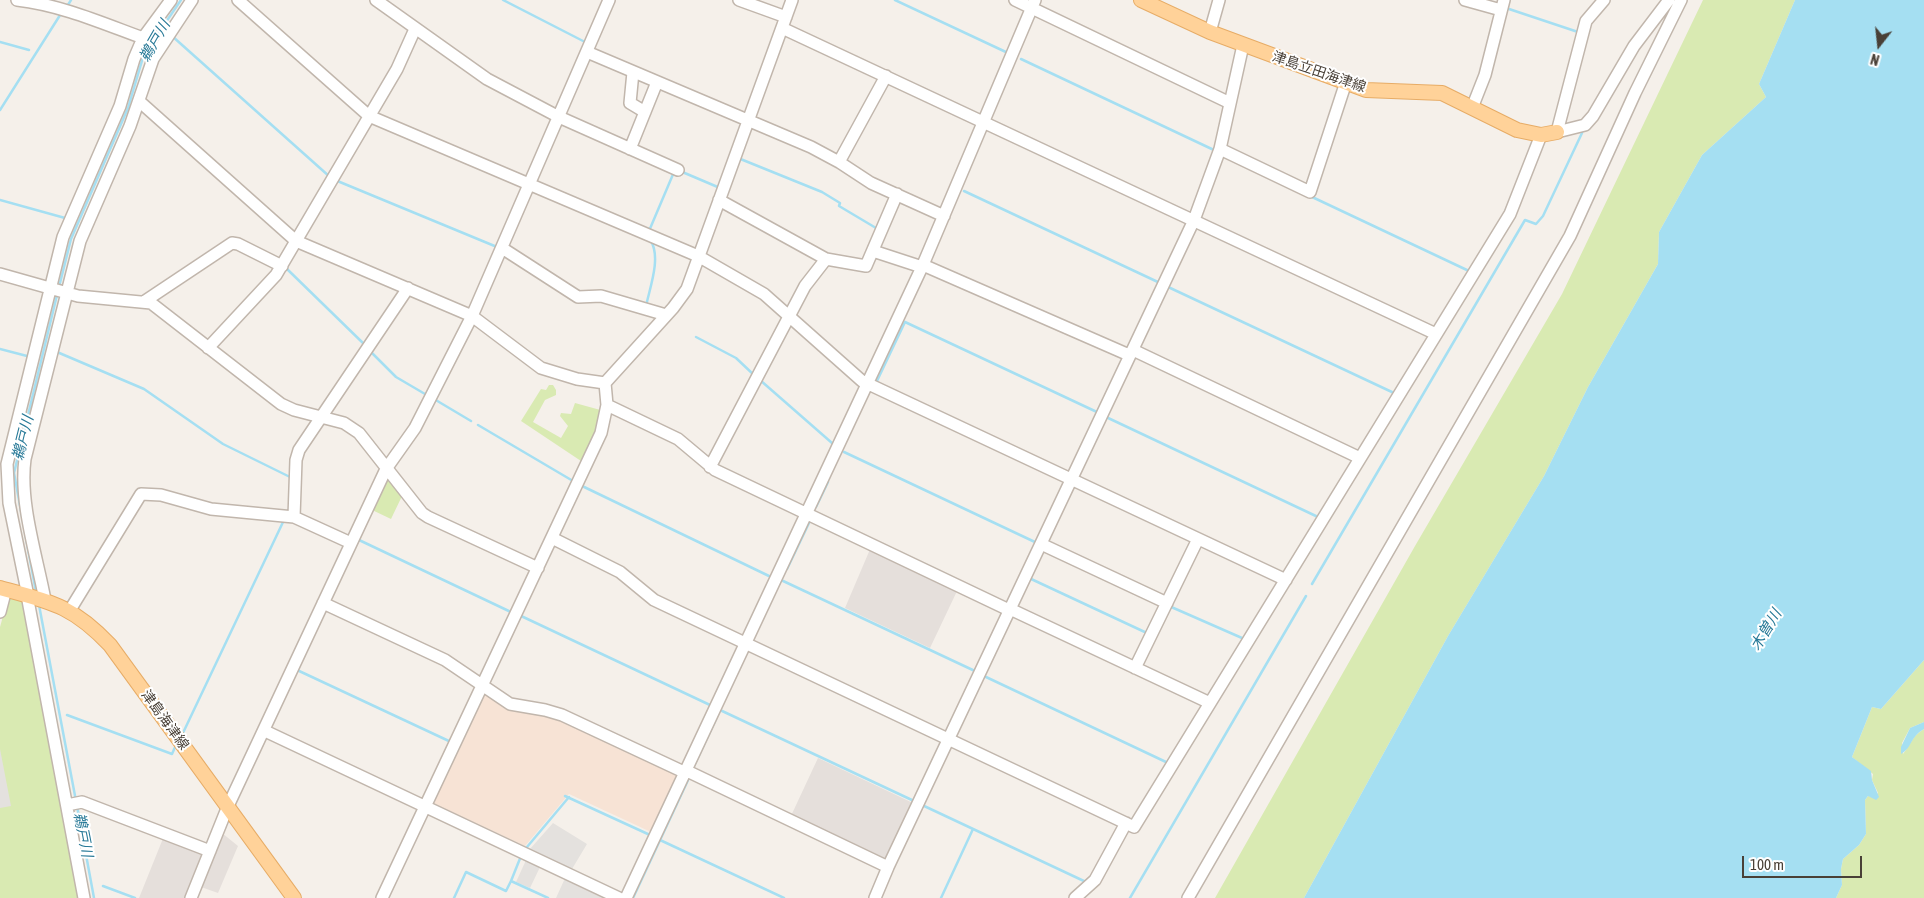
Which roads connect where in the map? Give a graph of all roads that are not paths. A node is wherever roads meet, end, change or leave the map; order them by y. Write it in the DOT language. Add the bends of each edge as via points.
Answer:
graph roads {
  1 [pos="17,0"];
  2 [pos="171,0"];
  3 [pos="192,0"];
  4 [pos="238,0"];
  5 [pos="376,0"];
  6 [pos="609,0"];
  7 [pos="739,0"];
  8 [pos="792,0"];
  9 [pos="1015,0"];
  10 [pos="1141,0"];
  11 [pos="1219,0"];
  12 [pos="1465,0"];
  13 [pos="1669,0"];
  14 [pos="1681,0"];
  15 [pos="1600,1"];
  16 [pos="1034,4"];
  17 [pos="1502,5"];
  18 [pos="784,22"];
  19 [pos="415,29"];
  20 [pos="1210,32"];
  21 [pos="144,38"];
  22 [pos="1243,45"];
  23 [pos="587,52"];
  24 [pos="633,72"];
  25 [pos="886,76"];
  26 [pos="657,82"];
  27 [pos="1346,82"];
  28 [pos="139,101"];
  29 [pos="1230,103"];
  30 [pos="1472,108"];
  31 [pos="645,112"];
  32 [pos="369,116"];
  33 [pos="559,118"];
  34 [pos="748,120"];
  35 [pos="985,122"];
  36 [pos="1558,132"];
  37 [pos="1541,135"];
  38 [pos="630,149"];
  39 [pos="1220,149"];
  40 [pos="839,162"];
  41 [pos="678,170"];
  42 [pos="530,185"];
  43 [pos="897,194"];
  44 [pos="719,200"];
  45 [pos="944,216"];
  46 [pos="1194,220"];
  47 [pos="296,241"];
  48 [pos="502,248"];
  49 [pos="873,251"];
  50 [pos="698,256"];
  51 [pos="826,259"];
  52 [pos="282,266"];
  53 [pos="922,266"];
  54 [pos="0,274"];
  55 [pos="408,288"];
  56 [pos="51,289"];
  57 [pos="66,293"];
  58 [pos="145,301"];
  59 [pos="666,315"];
  60 [pos="472,316"];
  61 [pos="789,316"];
  62 [pos="1436,334"];
  63 [pos="208,348"];
  64 [pos="1131,352"];
  65 [pos="605,383"];
  66 [pos="868,383"];
  67 [pos="607,405"];
  68 [pos="320,417"];
  69 [pos="1360,458"];
  70 [pos="710,467"];
  71 [pos="386,469"];
  72 [pos="1072,479"];
  73 [pos="806,514"];
  74 [pos="294,517"];
  75 [pos="552,538"];
  76 [pos="1198,539"];
  77 [pos="351,544"];
  78 [pos="1041,544"];
  79 [pos="538,568"];
  80 [pos="1286,580"];
  81 [pos="3,589"];
  82 [pos="28,596"];
  83 [pos="45,600"];
  84 [pos="324,603"];
  85 [pos="1167,603"];
  86 [pos="1010,609"];
  87 [pos="70,610"];
  88 [pos="0,612"];
  89 [pos="746,643"];
  90 [pos="1135,668"];
  91 [pos="482,686"];
  92 [pos="1210,703"];
  93 [pos="265,730"];
  94 [pos="950,739"];
  95 [pos="687,772"];
  96 [pos="72,804"];
  97 [pos="228,806"];
  98 [pos="425,806"];
  99 [pos="1126,823"];
  100 [pos="210,852"];
  101 [pos="888,867"];
  102 [pos="84,898"];
  103 [pos="191,898"];
  104 [pos="294,898"];
  105 [pos="382,898"];
  106 [pos="619,898"];
  107 [pos="626,898"];
  108 [pos="875,898"];
  109 [pos="1075,898"];
  110 [pos="1188,898"];
  1 -- 21 [label="street" via="64,10"];
  2 -- 21 [label="street"];
  3 -- 28 [label="street" via="155,53"];
  4 -- 32 [label="street"];
  5 -- 19 [label="street"];
  6 -- 23 [label="street"];
  7 -- 18 [label="street"];
  8 -- 18 [label="street"];
  9 -- 16 [label="street"];
  10 -- 20 [label="main road, 津島立田海津線"];
  11 -- 20 [label="street"];
  12 -- 17 [label="street"];
  13 -- 36 [label="street" via="1634,46 1593,116 1580,127"];
  14 -- 110 [label="street" via="1634,92 1570,236"];
  15 -- 36 [label="street" via="1586,21"];
  16 -- 29 [label="street"];
  16 -- 35 [label="street"];
  17 -- 30 [label="street" via="1485,75"];
  18 -- 25 [label="street"];
  18 -- 34 [label="street"];
  19 -- 32 [label="street" via="397,69"];
  19 -- 33 [label="street" via="487,79"];
  20 -- 22 [label="main road, 津島立田海津線"];
  21 -- 56 [label="street" via="134,58 120,106 63,237"];
  22 -- 27 [label="main road, 津島立田海津線"];
  22 -- 29 [label="street"];
  23 -- 24 [label="street"];
  23 -- 33 [label="street"];
  24 -- 26 [label="street"];
  24 -- 31 [label="street" via="630,103"];
  25 -- 35 [label="street"];
  25 -- 40 [label="street"];
  26 -- 31 [label="street"];
  26 -- 34 [label="street"];
  27 -- 30 [label="main road, 津島立田海津線" via="1366,90 1442,93"];
  27 -- 39 [label="street" via="1310,192"];
  28 -- 47 [label="street"];
  28 -- 57 [label="street" via="80,242"];
  29 -- 39 [label="street"];
  30 -- 37 [label="main road, 津島立田海津線" via="1517,130"];
  31 -- 38 [label="street"];
  32 -- 42 [label="street"];
  32 -- 47 [label="street"];
  33 -- 38 [label="street"];
  33 -- 42 [label="street"];
  34 -- 40 [label="street"];
  34 -- 44 [label="street"];
  35 -- 45 [label="street"];
  35 -- 46 [label="street"];
  36 -- 37 [label="main road, 津島立田海津線"];
  37 -- 62 [label="street" via="1510,214"];
  38 -- 41 [label="street"];
  39 -- 46 [label="street"];
  40 -- 43 [label="street"];
  42 -- 48 [label="street"];
  42 -- 50 [label="street"];
  43 -- 45 [label="street"];
  43 -- 49 [label="street"];
  44 -- 50 [label="street"];
  44 -- 51 [label="street"];
  45 -- 53 [label="street"];
  46 -- 62 [label="street"];
  46 -- 64 [label="street"];
  47 -- 52 [label="street"];
  47 -- 55 [label="street"];
  48 -- 59 [label="street" via="578,297 601,296"];
  48 -- 60 [label="street"];
  49 -- 51 [label="street" via="866,266"];
  49 -- 53 [label="street"];
  50 -- 59 [label="street" via="687,288"];
  50 -- 61 [label="street" via="764,294"];
  51 -- 61 [label="street" via="805,286"];
  52 -- 58 [label="street" via="232,243"];
  52 -- 63 [label="street" via="271,283"];
  53 -- 64 [label="street"];
  53 -- 66 [label="street"];
  54 -- 56 [label="street"];
  55 -- 60 [label="street"];
  55 -- 68 [label="street"];
  56 -- 57 [label="street"];
  56 -- 82 [label="street" via="6,473"];
  57 -- 58 [label="street"];
  57 -- 83 [label="street" via="23,471"];
  58 -- 63 [label="street"];
  59 -- 65 [label="street"];
  60 -- 65 [label="street" via="541,368"];
  60 -- 71 [label="street" via="415,428"];
  61 -- 66 [label="street"];
  61 -- 70 [label="street"];
  62 -- 69 [label="street"];
  63 -- 68 [label="street" via="281,404"];
  64 -- 69 [label="street"];
  64 -- 72 [label="street"];
  65 -- 67 [label="street"];
  66 -- 72 [label="street"];
  66 -- 73 [label="street"];
  67 -- 70 [label="street" via="678,439"];
  67 -- 75 [label="street" via="601,433"];
  68 -- 71 [label="street" via="344,423 359,434"];
  68 -- 74 [label="street" via="298,453"];
  69 -- 80 [label="street"];
  70 -- 73 [label="street"];
  71 -- 77 [label="street"];
  71 -- 79 [label="street" via="428,517"];
  72 -- 76 [label="street"];
  72 -- 78 [label="street"];
  73 -- 86 [label="street"];
  73 -- 89 [label="street"];
  74 -- 77 [label="street"];
  74 -- 87 [label="street" via="211,509 161,495 141,494"];
  75 -- 79 [label="street"];
  75 -- 89 [label="street" via="620,572 654,600"];
  76 -- 80 [label="street"];
  76 -- 85 [label="street"];
  77 -- 84 [label="street"];
  78 -- 85 [label="street"];
  78 -- 86 [label="street"];
  79 -- 91 [label="street"];
  80 -- 92 [label="street"];
  81 -- 82 [label="main road, 津島海津線"];
  81 -- 88 [label="street"];
  82 -- 83 [label="main road, 津島海津線"];
  82 -- 96 [label="street"];
  83 -- 87 [label="main road, 津島海津線"];
  84 -- 91 [label="street" via="445,660"];
  84 -- 93 [label="street"];
  85 -- 90 [label="street"];
  86 -- 90 [label="street"];
  86 -- 94 [label="street"];
  87 -- 97 [label="main road, 津島海津線" via="110,645"];
  89 -- 94 [label="street"];
  89 -- 95 [label="street"];
  90 -- 92 [label="street"];
  91 -- 95 [label="street" via="510,704 562,715"];
  91 -- 98 [label="street"];
  92 -- 99 [label="street" via="1134,827"];
  93 -- 97 [label="street"];
  93 -- 98 [label="street"];
  94 -- 99 [label="street"];
  94 -- 101 [label="street"];
  95 -- 101 [label="street"];
  95 -- 107 [label="street"];
  96 -- 100 [label="street"];
  96 -- 102 [label="street"];
  97 -- 100 [label="street"];
  97 -- 104 [label="main road, 津島海津線"];
  98 -- 105 [label="street"];
  98 -- 106 [label="street"];
  99 -- 109 [label="street" via="1095,880"];
  100 -- 103 [label="street"];
  101 -- 108 [label="street"];
}
